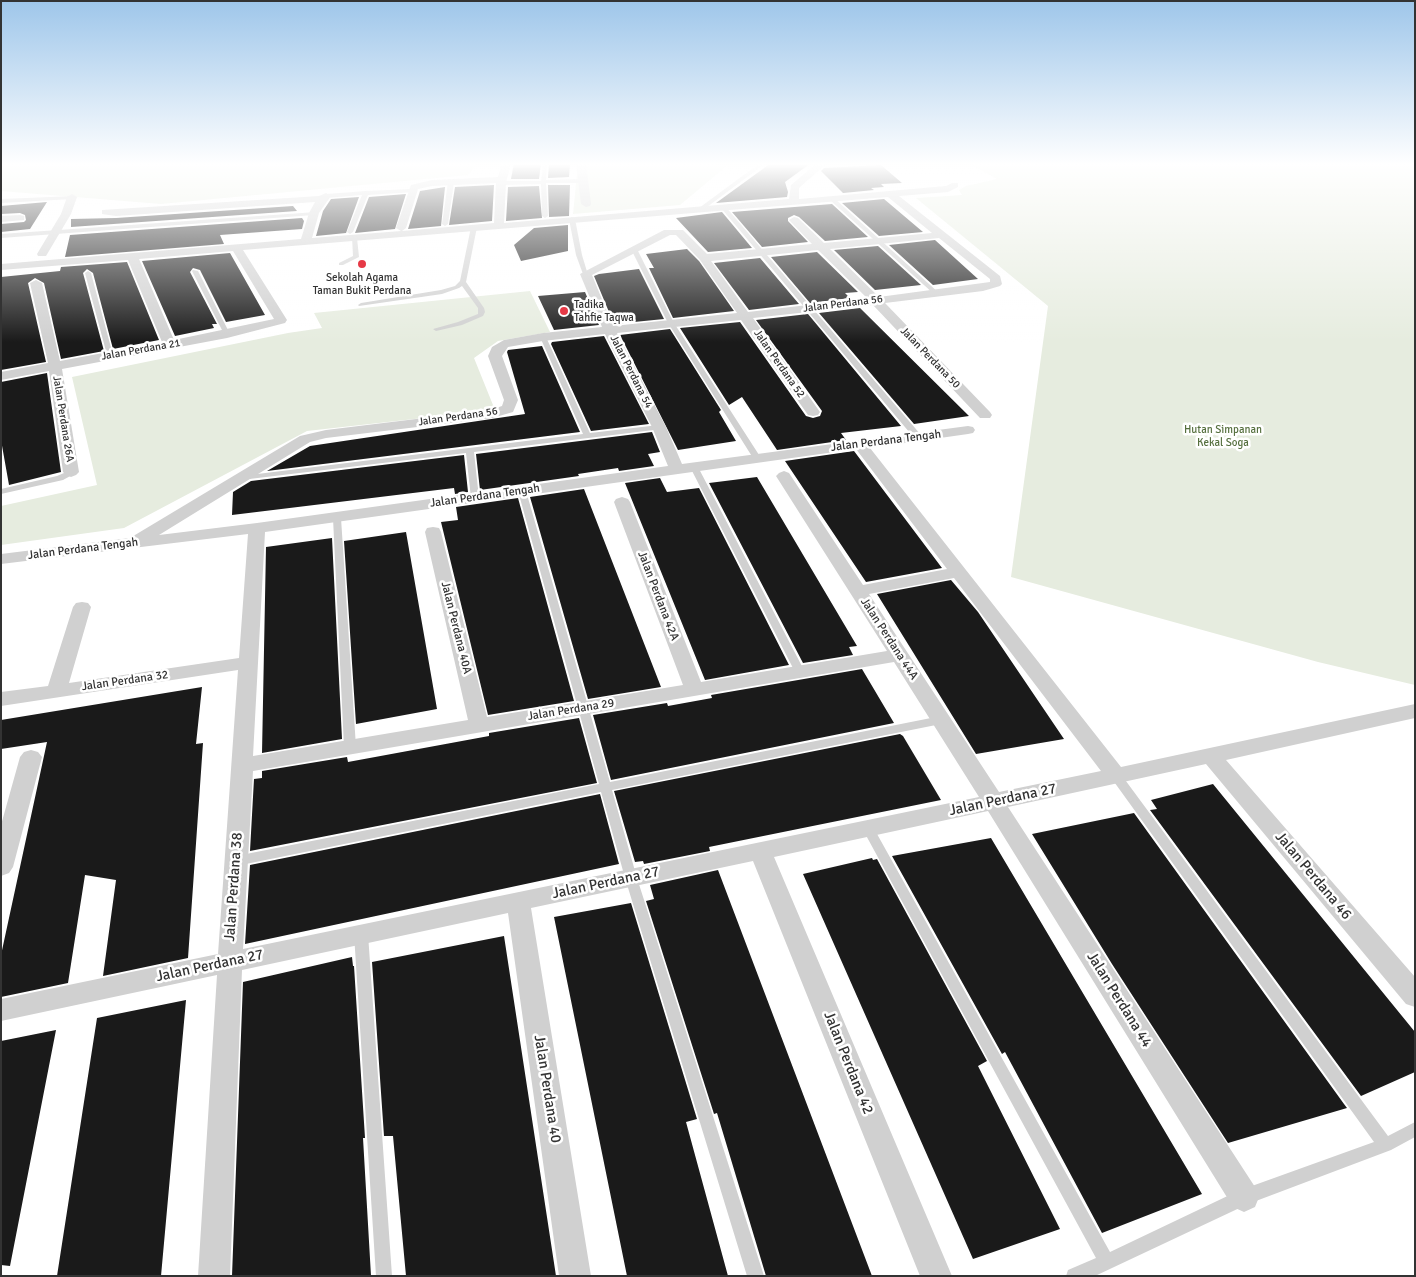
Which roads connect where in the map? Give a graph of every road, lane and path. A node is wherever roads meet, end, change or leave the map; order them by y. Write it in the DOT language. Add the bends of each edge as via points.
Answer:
graph roads {
  1 [pos="61,223"];
  2 [pos="184,223"];
  3 [pos="312,223"];
  4 [pos="356,223"];
  5 [pos="403,223"];
  6 [pos="529,223"];
  7 [pos="573,223"];
  8 [pos="736,223"];
  9 [pos="797,223"];
  10 [pos="859,223"];
  11 [pos="926,223"];
  12 [pos="500,225"];
  13 [pos="474,227"];
  14 [pos="401,228"];
  15 [pos="56,232"];
  16 [pos="674,232"];
  17 [pos="352,235"];
  18 [pos="942,235"];
  19 [pos="1,236"];
  20 [pos="308,237"];
  21 [pos="880,241"];
  22 [pos="822,247"];
  23 [pos="236,248"];
  24 [pos="634,249"];
  25 [pos="761,253"];
  26 [pos="42,254"];
  27 [pos="132,256"];
  28 [pos="1,258"];
  29 [pos="704,258"];
  30 [pos="341,264"];
  31 [pos="1,267"];
  32 [pos="195,271"];
  33 [pos="88,273"];
  34 [pos="586,274"];
  35 [pos="463,282"];
  36 [pos="36,283"];
  37 [pos="937,294"];
  38 [pos="875,300"];
  39 [pos="360,304"];
  40 [pos="808,309"];
  41 [pos="745,316"];
  42 [pos="671,324"];
  43 [pos="436,329"];
  44 [pos="609,330"];
  45 [pos="227,334"];
  46 [pos="543,337"];
  47 [pos="170,345"];
  48 [pos="110,356"];
  49 [pos="55,366"];
  50 [pos="1,376"];
  51 [pos="813,412"];
  52 [pos="985,415"];
  53 [pos="659,426"];
  54 [pos="968,430"];
  55 [pos="587,434"];
  56 [pos="918,437"];
  57 [pos="860,445"];
  58 [pos="470,450"];
  59 [pos="757,458"];
  60 [pos="694,467"];
  61 [pos="677,469"];
  62 [pos="71,472"];
  63 [pos="784,476"];
  64 [pos="240,478"];
  65 [pos="522,491"];
  66 [pos="1,492"];
  67 [pos="475,498"];
  68 [pos="622,502"];
  69 [pos="337,518"];
  70 [pos="257,528"];
  71 [pos="433,532"];
  72 [pos="136,542"];
  73 [pos="1,559"];
  74 [pos="958,572"];
  75 [pos="858,591"];
  76 [pos="82,607"];
  77 [pos="900,655"];
  78 [pos="248,663"];
  79 [pos="800,672"];
  80 [pos="694,689"];
  81 [pos="57,690"];
  82 [pos="1,699"];
  83 [pos="583,708"];
  84 [pos="1415,712"];
  85 [pos="941,720"];
  86 [pos="479,725"];
  87 [pos="350,747"];
  88 [pos="1211,756"];
  89 [pos="31,757"];
  90 [pos="242,765"];
  91 [pos="1116,776"];
  92 [pos="606,786"];
  93 [pos="994,802"];
  94 [pos="868,828"];
  95 [pos="760,851"];
  96 [pos="236,861"];
  97 [pos="1,867"];
  98 [pos="631,878"];
  99 [pos="518,901"];
  100 [pos="361,934"];
  101 [pos="230,962"];
  102 [pos="1415,996"];
  103 [pos="1,1010"];
  104 [pos="1415,1129"];
  105 [pos="1386,1144"];
  106 [pos="1244,1197"];
  107 [pos="1107,1262"];
  108 [pos="214,1276"];
  109 [pos="384,1276"];
  110 [pos="575,1276"];
  111 [pos="756,1276"];
  112 [pos="936,1276"];
  113 [pos="1074,1276"];
  1 -- 15 [label="street"];
  2 -- 15 [label="lane"];
  3 -- 20 [label="street"];
  4 -- 17 [label="lane"];
  5 -- 14 [label="street"];
  6 -- 12 [label="street"];
  7 -- 34 [label="lane" via="578,255"];
  8 -- 25 [label="lane"];
  9 -- 22 [label="street, Jalan Perdana 50"];
  10 -- 21 [label="lane"];
  11 -- 18 [label="street"];
  12 -- 13 [label="street"];
  13 -- 17 [label="street"];
  13 -- 35 [label="lane"];
  15 -- 19 [label="lane"];
  15 -- 26 [label="street"];
  16 -- 24 [label="street"];
  16 -- 29 [label="street, Jalan Perdana 52" via="679,232"];
  17 -- 20 [label="street"];
  17 -- 30 [label="lane" via="356,257"];
  18 -- 21 [label="street"];
  18 -- 37 [label="street, Jalan Perdana 56" via="998,282 992,287"];
  20 -- 23 [label="street"];
  20 -- 26 [label="street"];
  21 -- 22 [label="street"];
  21 -- 37 [label="lane"];
  22 -- 25 [label="street"];
  22 -- 38 [label="street, Jalan Perdana 50"];
  23 -- 27 [label="street"];
  23 -- 45 [label="street, Jalan Perdana 21" via="281,320"];
  24 -- 34 [label="street"];
  24 -- 42 [label="lane"];
  25 -- 29 [label="street"];
  25 -- 40 [label="lane"];
  26 -- 28 [label="street"];
  27 -- 31 [label="street"];
  27 -- 47 [label="street"];
  29 -- 41 [label="street, Jalan Perdana 52"];
  32 -- 45 [label="lane"];
  33 -- 48 [label="lane"];
  34 -- 44 [label="street, Jalan Perdana 54"];
  35 -- 39 [label="lane" via="442,292"];
  35 -- 43 [label="lane" via="482,312 475,318"];
  36 -- 49 [label="street"];
  37 -- 38 [label="street, Jalan Perdana 56"];
  38 -- 40 [label="street, Jalan Perdana 56"];
  38 -- 52 [label="street, Jalan Perdana 50"];
  40 -- 41 [label="street, Jalan Perdana 56"];
  40 -- 56 [label="lane"];
  41 -- 42 [label="street, Jalan Perdana 56"];
  41 -- 51 [label="street, Jalan Perdana 52"];
  42 -- 44 [label="street, Jalan Perdana 56"];
  42 -- 59 [label="lane"];
  44 -- 46 [label="street, Jalan Perdana 56"];
  44 -- 53 [label="street, Jalan Perdana 54"];
  45 -- 47 [label="street, Jalan Perdana 21"];
  46 -- 55 [label="lane"];
  46 -- 64 [label="street, Jalan Perdana 56" via="504,344 497,350 496,365 511,400 508,408 501,412 305,439"];
  47 -- 48 [label="street, Jalan Perdana 21"];
  48 -- 49 [label="street, Jalan Perdana 21"];
  49 -- 50 [label="street, Jalan Perdana 21"];
  49 -- 62 [label="street, Jalan Perdana 26A"];
  53 -- 55 [label="lane"];
  53 -- 61 [label="street, Jalan Perdana 54"];
  54 -- 56 [label="street, Jalan Perdana Tengah"];
  55 -- 58 [label="lane"];
  56 -- 57 [label="street, Jalan Perdana Tengah"];
  57 -- 59 [label="street, Jalan Perdana Tengah"];
  57 -- 74 [label="street"];
  58 -- 64 [label="lane"];
  58 -- 67 [label="lane"];
  59 -- 60 [label="street, Jalan Perdana Tengah"];
  60 -- 61 [label="street, Jalan Perdana Tengah"];
  60 -- 79 [label="lane"];
  61 -- 65 [label="street, Jalan Perdana Tengah"];
  62 -- 66 [label="lane" via="60,478"];
  63 -- 75 [label="street, Jalan Perdana 44A"];
  64 -- 72 [label="street, Jalan Perdana 56"];
  65 -- 67 [label="street, Jalan Perdana Tengah"];
  65 -- 83 [label="lane"];
  67 -- 69 [label="street, Jalan Perdana Tengah"];
  68 -- 80 [label="street, Jalan Perdana 42A"];
  69 -- 70 [label="street, Jalan Perdana Tengah"];
  69 -- 87 [label="lane"];
  70 -- 72 [label="street, Jalan Perdana Tengah"];
  70 -- 78 [label="street, Jalan Perdana 38"];
  71 -- 86 [label="street, Jalan Perdana 40A"];
  72 -- 73 [label="street, Jalan Perdana Tengah"];
  74 -- 75 [label="street"];
  74 -- 91 [label="street"];
  75 -- 77 [label="street, Jalan Perdana 44A"];
  76 -- 81 [label="street"];
  77 -- 79 [label="street, Jalan Perdana 29"];
  77 -- 85 [label="street, Jalan Perdana 44A"];
  78 -- 81 [label="street, Jalan Perdana 32"];
  78 -- 90 [label="street, Jalan Perdana 38"];
  79 -- 80 [label="street, Jalan Perdana 29"];
  80 -- 83 [label="street, Jalan Perdana 29"];
  81 -- 82 [label="street, Jalan Perdana 32"];
  83 -- 86 [label="street, Jalan Perdana 29"];
  83 -- 92 [label="lane"];
  84 -- 88 [label="street, Jalan Perdana 27"];
  85 -- 92 [label="lane"];
  85 -- 93 [label="street, Jalan Perdana 44A"];
  86 -- 87 [label="street, Jalan Perdana 29"];
  87 -- 90 [label="street, Jalan Perdana 29"];
  88 -- 91 [label="street, Jalan Perdana 27"];
  88 -- 102 [label="street, Jalan Perdana 46"];
  89 -- 97 [label="street"];
  90 -- 96 [label="street, Jalan Perdana 38"];
  91 -- 93 [label="street, Jalan Perdana 27"];
  91 -- 105 [label="lane"];
  92 -- 96 [label="lane"];
  92 -- 98 [label="lane"];
  93 -- 94 [label="street, Jalan Perdana 27"];
  93 -- 106 [label="street, Jalan Perdana 44"];
  94 -- 95 [label="street, Jalan Perdana 27"];
  94 -- 107 [label="lane"];
  95 -- 98 [label="street, Jalan Perdana 27"];
  95 -- 112 [label="street, Jalan Perdana 42"];
  96 -- 101 [label="street, Jalan Perdana 38"];
  98 -- 99 [label="street, Jalan Perdana 27"];
  98 -- 111 [label="lane"];
  99 -- 100 [label="street, Jalan Perdana 27"];
  99 -- 110 [label="street, Jalan Perdana 40"];
  100 -- 101 [label="street, Jalan Perdana 27"];
  100 -- 109 [label="lane"];
  101 -- 103 [label="street, Jalan Perdana 27"];
  101 -- 108 [label="street, Jalan Perdana 38"];
  104 -- 105 [label="lane"];
  105 -- 106 [label="lane"];
  106 -- 107 [label="lane"];
  107 -- 113 [label="lane"];
}
